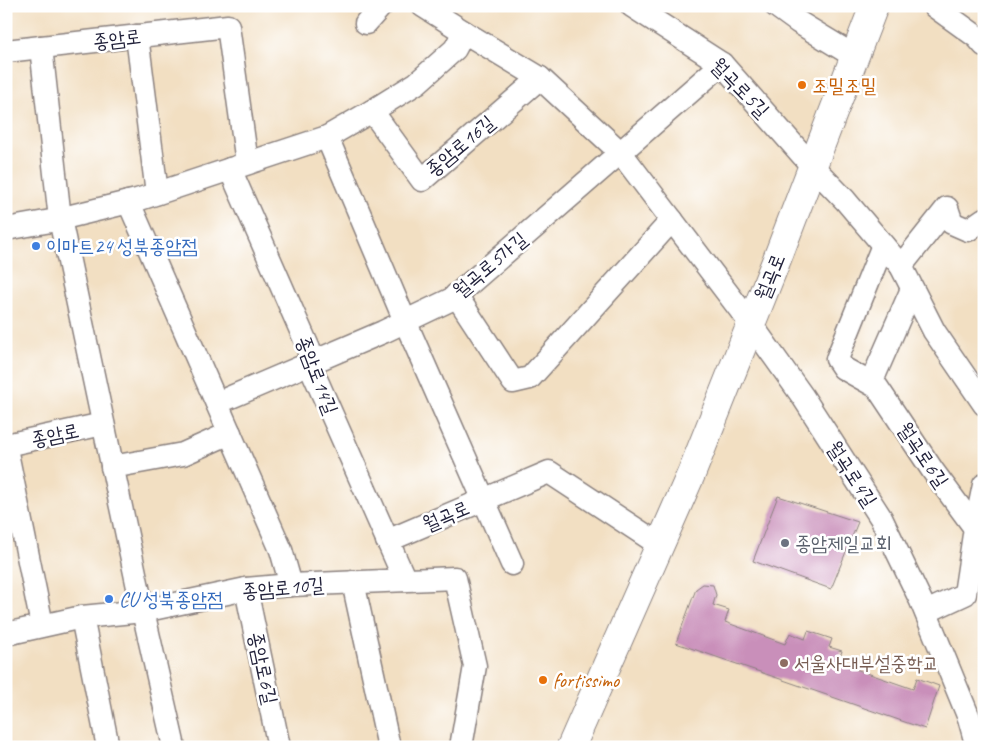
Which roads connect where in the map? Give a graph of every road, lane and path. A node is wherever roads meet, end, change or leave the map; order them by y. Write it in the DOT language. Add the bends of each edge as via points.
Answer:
graph roads {
  1 [pos="381,6"];
  2 [pos="423,6"];
  3 [pos="632,6"];
  4 [pos="776,6"];
  5 [pos="874,6"];
  6 [pos="934,6"];
  7 [pos="366,24"];
  8 [pos="228,26"];
  9 [pos="464,32"];
  10 [pos="137,36"];
  11 [pos="984,45"];
  12 [pos="42,48"];
  13 [pos="6,51"];
  14 [pos="854,56"];
  15 [pos="722,64"];
  16 [pos="540,78"];
  17 [pos="372,111"];
  18 [pos="327,137"];
  19 [pos="620,153"];
  20 [pos="239,166"];
  21 [pos="812,166"];
  22 [pos="157,193"];
  23 [pos="128,202"];
  24 [pos="60,218"];
  25 [pos="984,219"];
  26 [pos="672,220"];
  27 [pos="6,229"];
  28 [pos="883,245"];
  29 [pos="901,266"];
  30 [pos="912,289"];
  31 [pos="456,295"];
  32 [pos="404,321"];
  33 [pos="751,324"];
  34 [pos="309,363"];
  35 [pos="871,383"];
  36 [pos="217,403"];
  37 [pos="984,404"];
  38 [pos="103,424"];
  39 [pos="230,433"];
  40 [pos="6,447"];
  41 [pos="112,467"];
  42 [pos="984,485"];
  43 [pos="484,500"];
  44 [pos="975,528"];
  45 [pos="387,541"];
  46 [pos="660,545"];
  47 [pos="512,564"];
  48 [pos="404,580"];
  49 [pos="354,582"];
  50 [pos="291,585"];
  51 [pos="246,589"];
  52 [pos="143,611"];
  53 [pos="926,612"];
  54 [pos="82,617"];
  55 [pos="42,625"];
  56 [pos="6,634"];
  57 [pos="108,747"];
  58 [pos="174,747"];
  59 [pos="279,747"];
  60 [pos="389,747"];
  61 [pos="461,747"];
  62 [pos="571,747"];
  63 [pos="977,747"];
  1 -- 7 [label="street"];
  2 -- 9 [label="street"];
  3 -- 15 [label="street, 월곡로5길"];
  4 -- 14 [label="street"];
  5 -- 14 [label="main road, 월곡로"];
  6 -- 11 [label="street"];
  8 -- 10 [label="street, 종암로"];
  8 -- 20 [label="street, 종암로14길"];
  9 -- 16 [label="street"];
  9 -- 17 [label="street" via="455,49 417,83"];
  10 -- 12 [label="street, 종암로"];
  10 -- 22 [label="street"];
  12 -- 13 [label="street, 종암로"];
  12 -- 24 [label="street"];
  14 -- 21 [label="main road, 월곡로"];
  15 -- 19 [label="street, 월곡로5가길"];
  15 -- 21 [label="street, 월곡로5길"];
  16 -- 17 [label="street, 종암로16길" via="422,180"];
  16 -- 19 [label="street"];
  17 -- 18 [label="street"];
  18 -- 20 [label="street"];
  18 -- 32 [label="street"];
  19 -- 26 [label="street"];
  19 -- 31 [label="street, 월곡로5가길"];
  20 -- 22 [label="street"];
  20 -- 34 [label="street, 종암로14길" via="309,348"];
  21 -- 28 [label="street"];
  21 -- 33 [label="main road, 월곡로"];
  22 -- 23 [label="street"];
  23 -- 24 [label="street"];
  23 -- 36 [label="street"];
  24 -- 27 [label="street"];
  24 -- 38 [label="street"];
  25 -- 29 [label="street" via="968,230 952,223 947,208"];
  26 -- 31 [label="street" via="530,378 513,382"];
  26 -- 33 [label="street"];
  28 -- 29 [label="street"];
  28 -- 35 [label="street, 월곡로6길" via="838,359 843,368"];
  29 -- 30 [label="street"];
  30 -- 35 [label="street"];
  30 -- 37 [label="street" via="934,331"];
  31 -- 32 [label="street, 월곡로5가길"];
  32 -- 34 [label="street, 월곡로5가길"];
  32 -- 43 [label="street"];
  33 -- 46 [label="main road, 월곡로"];
  33 -- 53 [label="street, 월곡로4길" via="881,518"];
  34 -- 36 [label="street, 월곡로5가길"];
  34 -- 45 [label="street, 종암로14길"];
  35 -- 44 [label="street, 월곡로6길" via="877,386"];
  36 -- 39 [label="street"];
  38 -- 40 [label="street, 종암로"];
  38 -- 41 [label="street"];
  39 -- 41 [label="street" via="183,454"];
  39 -- 50 [label="street" via="281,550"];
  40 -- 55 [label="street"];
  41 -- 52 [label="street"];
  42 -- 44 [label="street"];
  43 -- 45 [label="street, 월곡로"];
  43 -- 46 [label="street, 월곡로" via="549,472"];
  43 -- 47 [label="street"];
  44 -- 53 [label="street" via="965,594"];
  45 -- 48 [label="street, 종암로14길"];
  46 -- 62 [label="main road, 월곡로"];
  48 -- 49 [label="street, 종암로10길"];
  48 -- 61 [label="street, 종암로10길" via="455,578 475,666"];
  49 -- 50 [label="street, 종암로10길"];
  49 -- 60 [label="street, 종암로10길"];
  50 -- 51 [label="street, 종암로10길"];
  51 -- 52 [label="street, 종암로10길"];
  51 -- 59 [label="street, 종암로6길"];
  52 -- 54 [label="street, 종암로10길"];
  52 -- 58 [label="street"];
  53 -- 63 [label="street, 월곡로4길" via="969,718"];
  54 -- 55 [label="street, 종암로10길"];
  54 -- 57 [label="street"];
  55 -- 56 [label="street, 종암로10길"];
}
